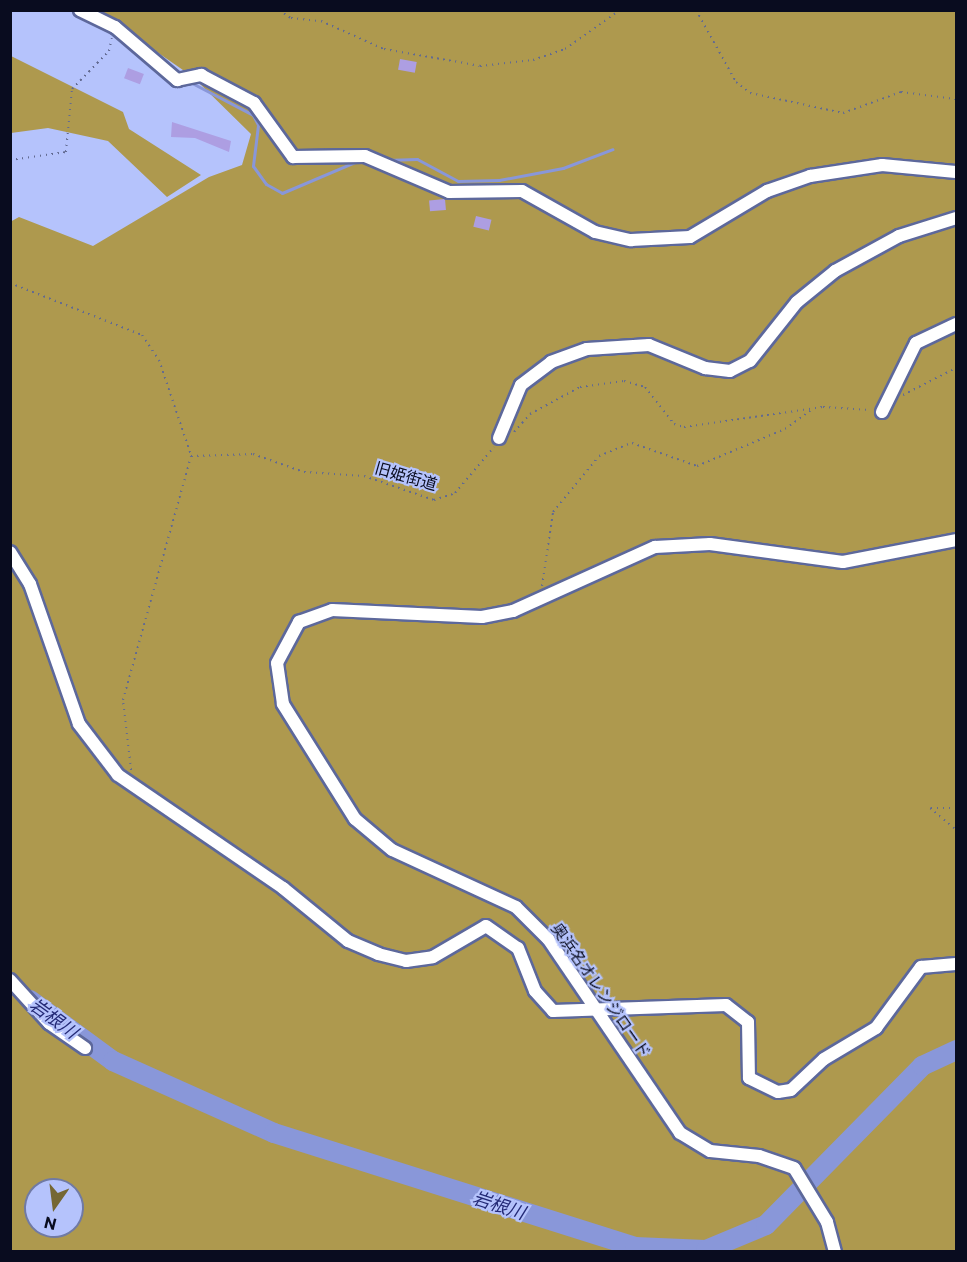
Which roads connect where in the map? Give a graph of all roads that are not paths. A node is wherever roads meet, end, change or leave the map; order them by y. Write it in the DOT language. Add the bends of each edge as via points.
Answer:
graph roads {
  1 [pos="80,10"];
  2 [pos="957,172"];
  3 [pos="957,219"];
  4 [pos="957,324"];
  5 [pos="882,411"];
  6 [pos="500,438"];
  7 [pos="957,540"];
  8 [pos="10,552"];
  9 [pos="957,964"];
  10 [pos="10,980"];
  11 [pos="594,1008"];
  12 [pos="85,1048"];
  13 [pos="835,1251"];
  1 -- 2 [label="street" via="115,27 177,80 201,75 254,103 293,157 364,156 449,192 522,191 595,232 631,240 690,237 767,191 844,168"];
  3 -- 6 [label="street" via="899,236 835,271 797,302 750,361 730,371 705,368 650,345 587,349 551,362 521,385"];
  4 -- 5 [label="street" via="916,343"];
  7 -- 11 [label="street, 奥浜名オレンジロード" via="843,562 680,543 633,553 540,599 482,617 332,610 299,622 285,640 276,679 283,704 356,819 392,850 516,907 548,939"];
  8 -- 11 [label="street" via="30,584 79,724 139,794 283,888 348,941 406,961 433,957 460,945 476,930 496,928 518,948 543,1003 553,1011"];
  9 -- 11 [label="street" via="921,967 876,1028 824,1059 791,1090 778,1092 749,1078 748,1022 726,1005"];
  10 -- 12 [label="street" via="50,1023"];
  11 -- 13 [label="street, 奥浜名オレンジロード" via="680,1133 710,1151 759,1156 794,1168 827,1222"];
}
